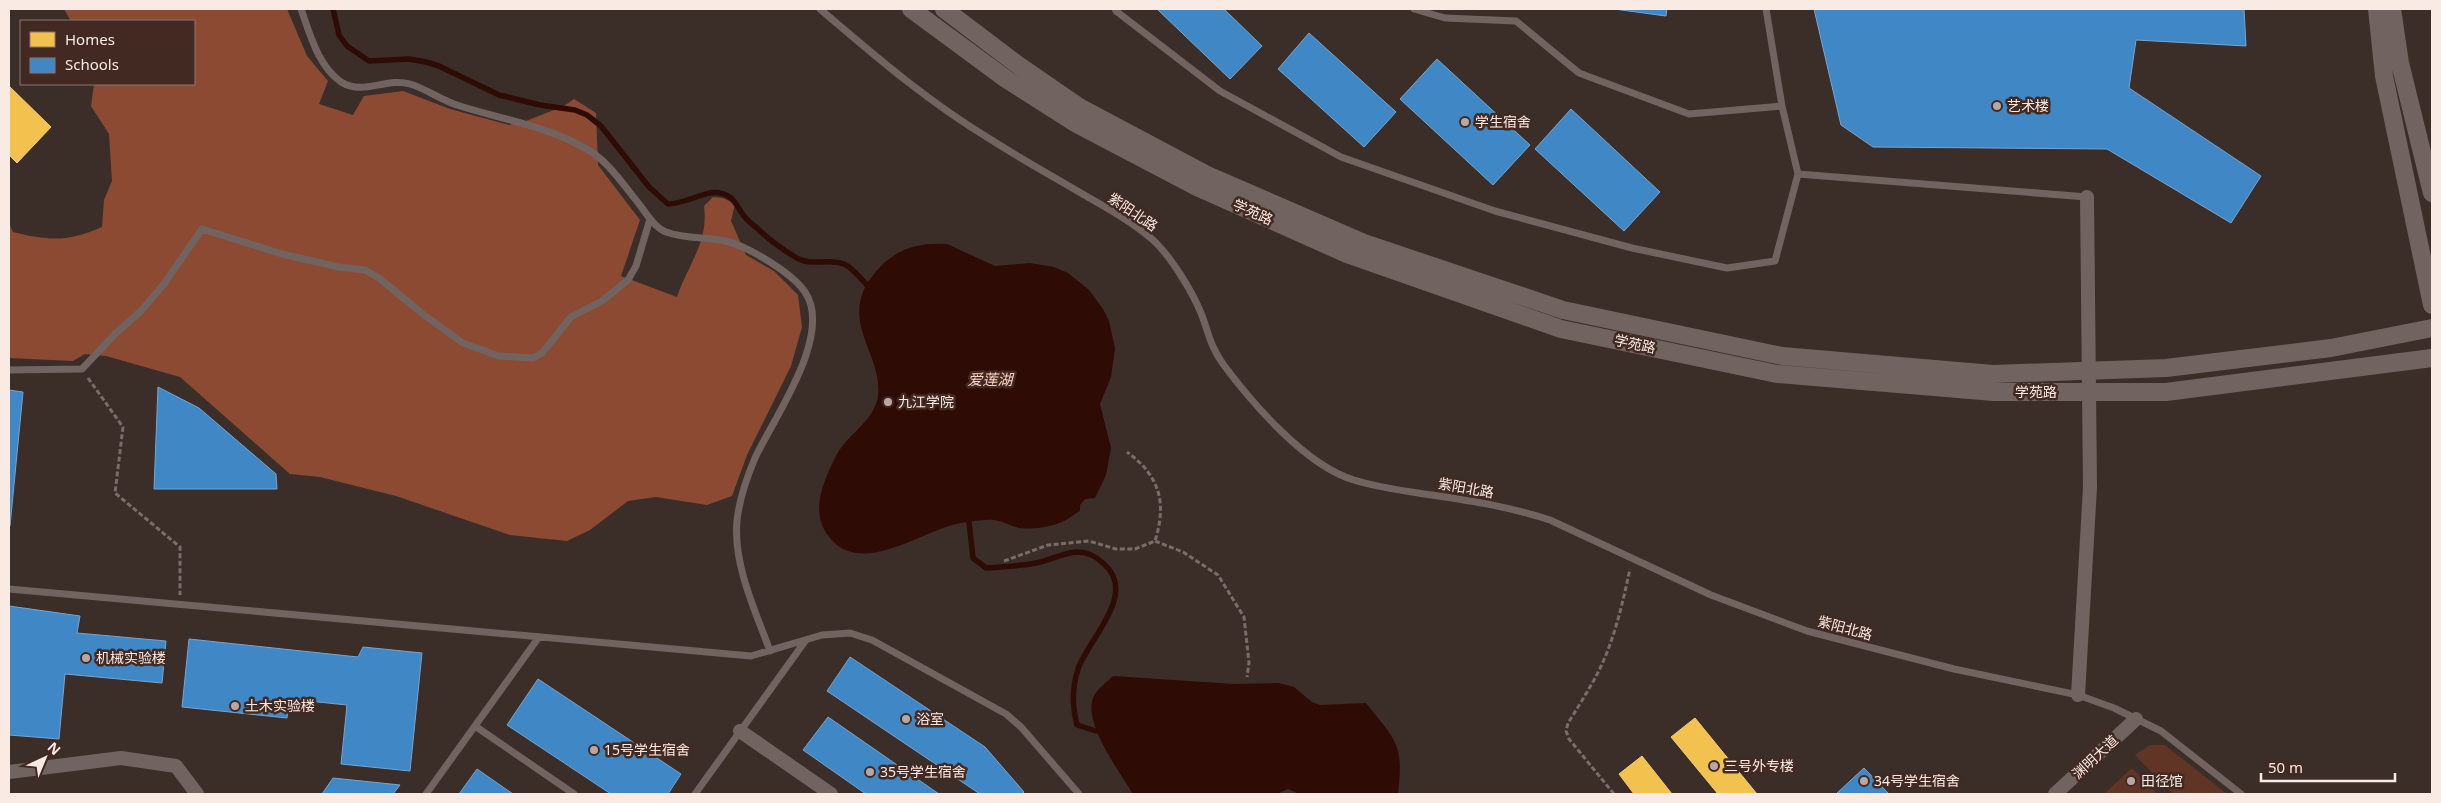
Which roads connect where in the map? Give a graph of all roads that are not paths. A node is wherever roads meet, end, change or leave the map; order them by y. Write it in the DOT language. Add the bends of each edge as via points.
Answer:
graph roads {
  1 [pos="301,9"];
  2 [pos="820,9"];
  3 [pos="911,9"];
  4 [pos="944,9"];
  5 [pos="1116,9"];
  6 [pos="1414,9"];
  7 [pos="1766,9"];
  8 [pos="2377,9"];
  9 [pos="2392,9"];
  10 [pos="1782,106"];
  11 [pos="1798,174"];
  12 [pos="2432,193"];
  13 [pos="2087,197"];
  14 [pos="650,219"];
  15 [pos="2432,304"];
  16 [pos="2432,328"];
  17 [pos="2432,358"];
  18 [pos="9,370"];
  19 [pos="9,589"];
  20 [pos="539,637"];
  21 [pos="806,640"];
  22 [pos="770,651"];
  23 [pos="2078,695"];
  24 [pos="2136,719"];
  25 [pos="475,726"];
  26 [pos="740,731"];
  27 [pos="9,772"];
  28 [pos="197,794"];
  29 [pos="426,794"];
  30 [pos="574,794"];
  31 [pos="695,794"];
  32 [pos="831,794"];
  33 [pos="1079,794"];
  34 [pos="2055,794"];
  35 [pos="2241,794"];
  1 -- 14 [label="lane" via="326,68 345,84 363,88 408,83 456,105 554,133 597,155"];
  2 -- 23 [label="lane, 紫阳北路" via="896,74 987,138 1131,222 1154,241 1180,275 1201,313 1208,339 1222,362 1288,438 1320,463 1352,480 1524,511 1711,595 1807,631 1954,670"];
  3 -- 17 [label="street, 学苑路" via="1074,123 1197,187 1347,254 1561,329 1777,374 1994,392 2166,392"];
  4 -- 16 [label="street, 学苑路" via="1079,107 1207,174 1364,243 1563,310 1782,356 1993,374 2166,368 2331,348"];
  5 -- 11 [label="lane" via="1220,91 1341,157 1496,211 1632,248 1727,268 1775,261"];
  6 -- 10 [label="lane" via="1445,18 1516,21 1579,73 1689,114"];
  7 -- 10 [label="lane"];
  8 -- 15 [label="street" via="2384,76"];
  9 -- 12 [label="street" via="2400,63"];
  10 -- 11 [label="lane"];
  11 -- 13 [label="lane"];
  13 -- 23 [label="street" via="2090,488"];
  14 -- 18 [label="lane" via="636,266 628,280 602,301 571,317 542,352 533,358 499,356 463,343 365,270 282,254 202,229 141,312 82,369"];
  14 -- 22 [label="lane" via="663,231 741,246 794,281 810,304 812,321 799,376 754,460 740,502 737,523 743,572"];
  19 -- 20 [label="lane"];
  20 -- 22 [label="lane" via="751,656"];
  20 -- 25 [label="lane"];
  21 -- 22 [label="lane"];
  21 -- 26 [label="lane"];
  21 -- 33 [label="lane" via="850,633 872,640 1006,714"];
  23 -- 24 [label="lane, 紫阳北路"];
  24 -- 34 [label="street, 渊明大道"];
  24 -- 35 [label="lane, 紫阳北路" via="2161,731"];
  25 -- 29 [label="lane"];
  25 -- 30 [label="lane"];
  26 -- 31 [label="lane"];
  26 -- 32 [label="street"];
  27 -- 28 [label="street" via="121,758 176,766"];
}
